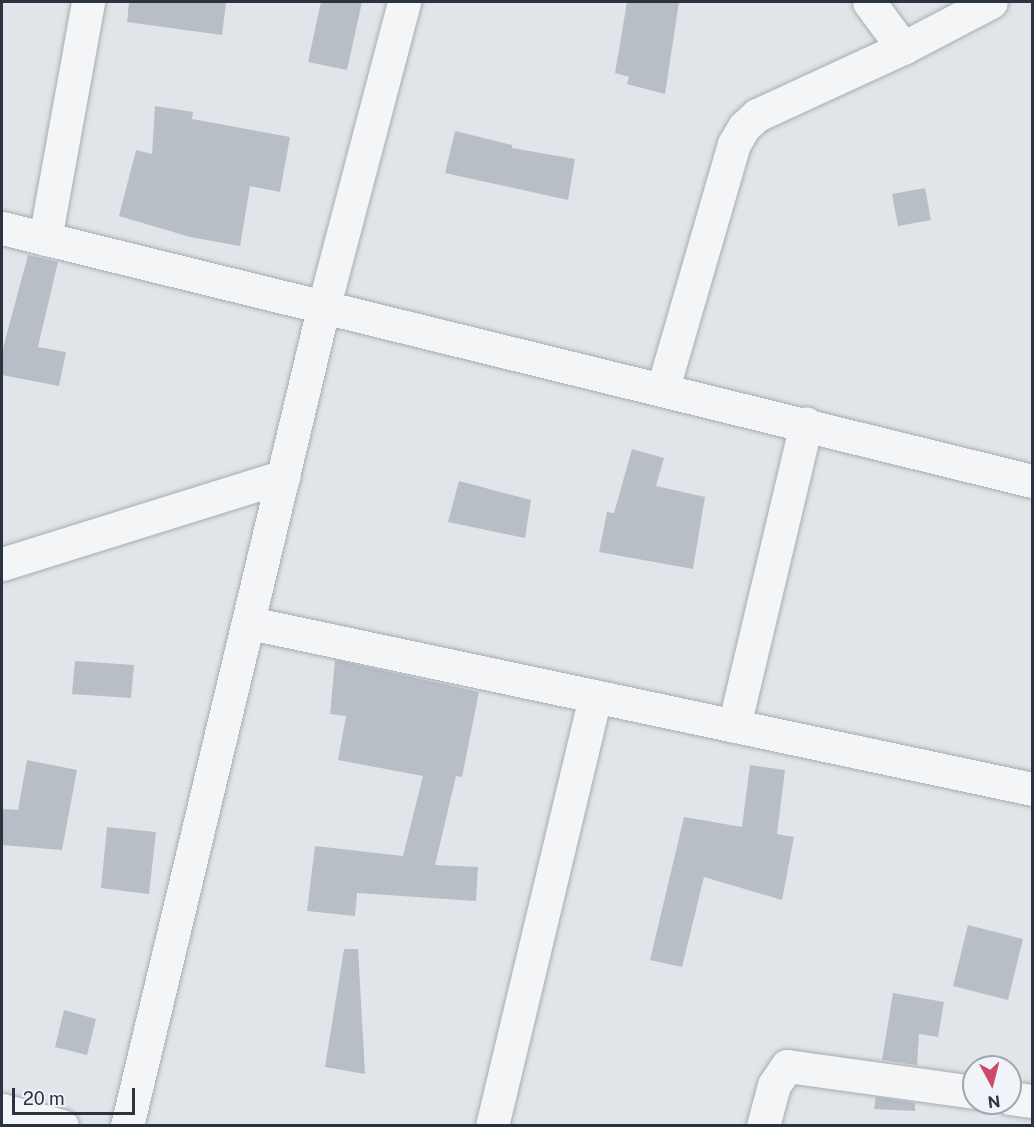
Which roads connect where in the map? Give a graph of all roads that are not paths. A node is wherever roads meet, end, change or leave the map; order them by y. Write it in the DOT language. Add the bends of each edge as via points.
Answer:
graph roads {
  1 [pos="88,2"];
  2 [pos="404,2"];
  3 [pos="869,2"];
  4 [pos="991,2"];
  5 [pos="903,48"];
  6 [pos="2,228"];
  7 [pos="45,239"];
  8 [pos="323,309"];
  9 [pos="663,388"];
  10 [pos="806,423"];
  11 [pos="285,476"];
  12 [pos="1032,481"];
  13 [pos="2,564"];
  14 [pos="250,623"];
  15 [pos="595,697"];
  16 [pos="734,726"];
  17 [pos="1032,789"];
  18 [pos="962,1090"];
  19 [pos="2,1110"];
  20 [pos="62,1125"];
  21 [pos="128,1125"];
  22 [pos="492,1125"];
  23 [pos="763,1125"];
  1 -- 7 [label="street"];
  2 -- 8 [label="street"];
  3 -- 5 [label="street"];
  4 -- 5 [label="street"];
  5 -- 9 [label="street" via="757,115 744,127 734,144"];
  6 -- 7 [label="street"];
  7 -- 8 [label="street"];
  8 -- 9 [label="street"];
  8 -- 11 [label="street"];
  9 -- 10 [label="street"];
  10 -- 12 [label="street"];
  10 -- 16 [label="street"];
  11 -- 13 [label="street"];
  11 -- 14 [label="street"];
  14 -- 15 [label="street"];
  14 -- 21 [label="street"];
  15 -- 16 [label="street"];
  15 -- 22 [label="street"];
  16 -- 17 [label="street"];
  18 -- 23 [label="street" via="787,1066 774,1085"];
  19 -- 20 [label="street"];
}
